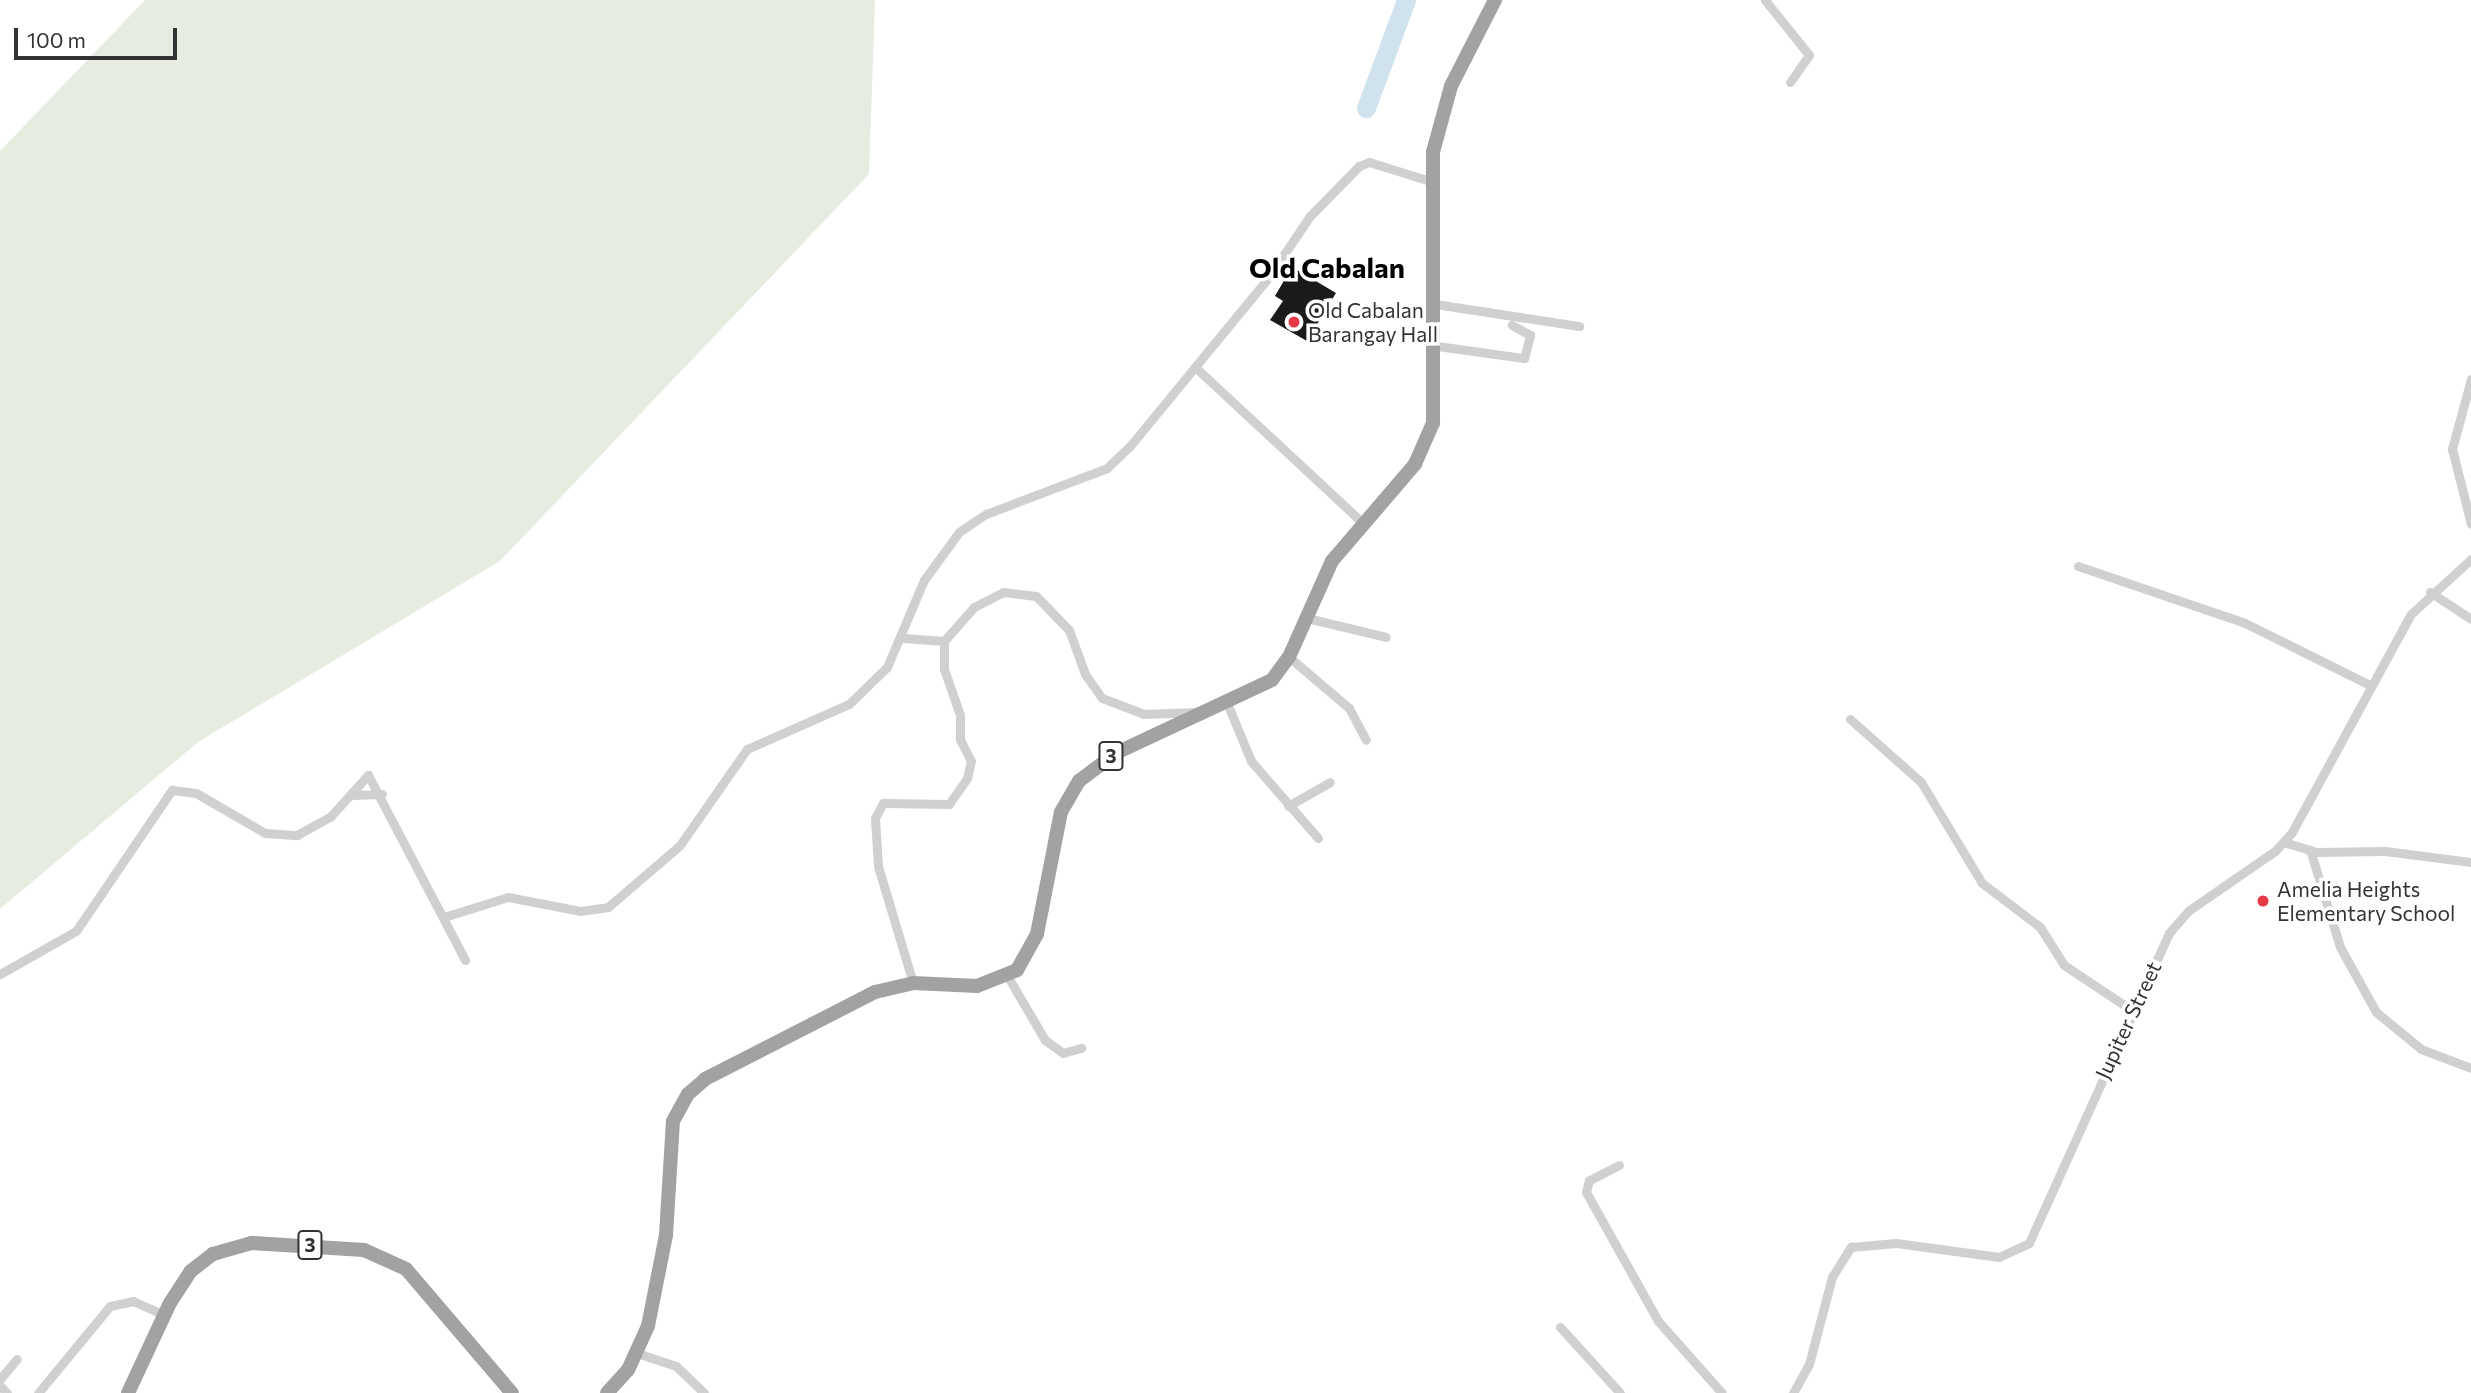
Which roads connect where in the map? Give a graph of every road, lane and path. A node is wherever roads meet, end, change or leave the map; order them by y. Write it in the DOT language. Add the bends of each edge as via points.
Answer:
graph roads {
  1 [pos="1495,0"];
  2 [pos="1765,0"];
  3 [pos="1790,82"];
  4 [pos="1430,181"];
  5 [pos="1435,304"];
  6 [pos="1512,325"];
  7 [pos="1579,326"];
  8 [pos="1437,345"];
  9 [pos="1195,367"];
  10 [pos="2471,379"];
  11 [pos="1361,521"];
  12 [pos="2471,524"];
  13 [pos="2471,559"];
  14 [pos="2078,566"];
  15 [pos="2430,592"];
  16 [pos="1307,618"];
  17 [pos="2471,619"];
  18 [pos="1386,637"];
  19 [pos="902,638"];
  20 [pos="944,641"];
  21 [pos="1289,657"];
  22 [pos="2370,685"];
  23 [pos="1227,703"];
  24 [pos="1208,711"];
  25 [pos="1850,719"];
  26 [pos="1366,740"];
  27 [pos="1330,782"];
  28 [pos="382,794"];
  29 [pos="352,795"];
  30 [pos="1288,806"];
  31 [pos="1318,838"];
  32 [pos="2284,842"];
  33 [pos="2310,850"];
  34 [pos="2471,862"];
  35 [pos="443,917"];
  36 [pos="465,960"];
  37 [pos="0,974"];
  38 [pos="1008,977"];
  39 [pos="913,983"];
  40 [pos="2130,1009"];
  41 [pos="1081,1048"];
  42 [pos="2471,1068"];
  43 [pos="1619,1165"];
  44 [pos="164,1315"];
  45 [pos="1560,1327"];
  46 [pos="637,1353"];
  47 [pos="18,1359"];
  48 [pos="0,1379"];
  49 [pos="0,1386"];
  50 [pos="7,1393"];
  51 [pos="38,1393"];
  52 [pos="128,1393"];
  53 [pos="512,1393"];
  54 [pos="607,1393"];
  55 [pos="704,1393"];
  56 [pos="1620,1393"];
  57 [pos="1722,1393"];
  58 [pos="1793,1393"];
  1 -- 4 [label="highway, 3" via="1451,86"];
  2 -- 3 [label="street" via="1809,55"];
  4 -- 5 [label="highway, 3"];
  4 -- 9 [label="street" via="1368,162 1359,166 1310,216 1268,278"];
  5 -- 7 [label="street"];
  5 -- 8 [label="highway, 3"];
  6 -- 8 [label="street" via="1530,335 1524,358"];
  8 -- 11 [label="highway, 3" via="1427,443"];
  9 -- 11 [label="street"];
  9 -- 19 [label="street" via="1107,468 986,514 959,532 924,580"];
  10 -- 12 [label="street" via="2452,449"];
  11 -- 16 [label="highway, 3" via="1332,561"];
  13 -- 15 [label="street, Jupiter Street"];
  14 -- 22 [label="street" via="2245,623"];
  15 -- 17 [label="street"];
  15 -- 22 [label="street, Jupiter Street"];
  16 -- 18 [label="street"];
  16 -- 21 [label="highway, 3"];
  19 -- 20 [label="street"];
  19 -- 35 [label="street" via="887,667 849,704 747,749 732,763 698,825 608,907 580,911 508,897"];
  20 -- 24 [label="street" via="987,596 1025,592 1051,608 1069,630 1084,674 1102,698 1144,713"];
  20 -- 39 [label="street" via="944,669 960,715 960,739 971,761 968,774 949,803 883,803 875,818 878,866"];
  21 -- 23 [label="highway, 3" via="1263,688"];
  21 -- 26 [label="street" via="1349,708"];
  22 -- 32 [label="street, Jupiter Street"];
  23 -- 24 [label="highway, 3"];
  23 -- 30 [label="street" via="1241,746"];
  24 -- 38 [label="highway, 3" via="1116,753 1079,780 1061,812 1033,946"];
  25 -- 40 [label="street" via="1922,782 1982,883 2040,928 2064,965"];
  27 -- 30 [label="street"];
  28 -- 29 [label="street"];
  28 -- 29 [label="street" via="368,775"];
  28 -- 35 [label="street"];
  29 -- 37 [label="street" via="313,829 276,835 196,793 172,790 76,931"];
  30 -- 31 [label="street"];
  32 -- 33 [label="street"];
  32 -- 40 [label="street, Jupiter Street" via="2188,912 2169,933"];
  33 -- 34 [label="street" via="2385,851"];
  33 -- 42 [label="street" via="2340,947 2376,1012 2421,1049"];
  35 -- 36 [label="street"];
  38 -- 39 [label="highway" via="977,986"];
  38 -- 41 [label="street" via="1045,1040 1063,1053"];
  39 -- 46 [label="highway" via="876,992 705,1079 680,1104 668,1152 666,1235"];
  40 -- 58 [label="street, Jupiter Street" via="2029,1243 1998,1257 1896,1243 1851,1247 1832,1277 1809,1364"];
  43 -- 57 [label="street" via="1589,1180 1587,1192 1658,1321"];
  44 -- 51 [label="street" via="133,1301 110,1306"];
  44 -- 52 [label="highway, 3"];
  44 -- 53 [label="highway, 3" via="191,1271 233,1246 293,1243 364,1250 406,1269 419,1281"];
  45 -- 56 [label="street"];
  46 -- 54 [label="highway"];
  46 -- 55 [label="street" via="676,1366"];
  47 -- 48 [label="street"];
  49 -- 50 [label="street"];
}
